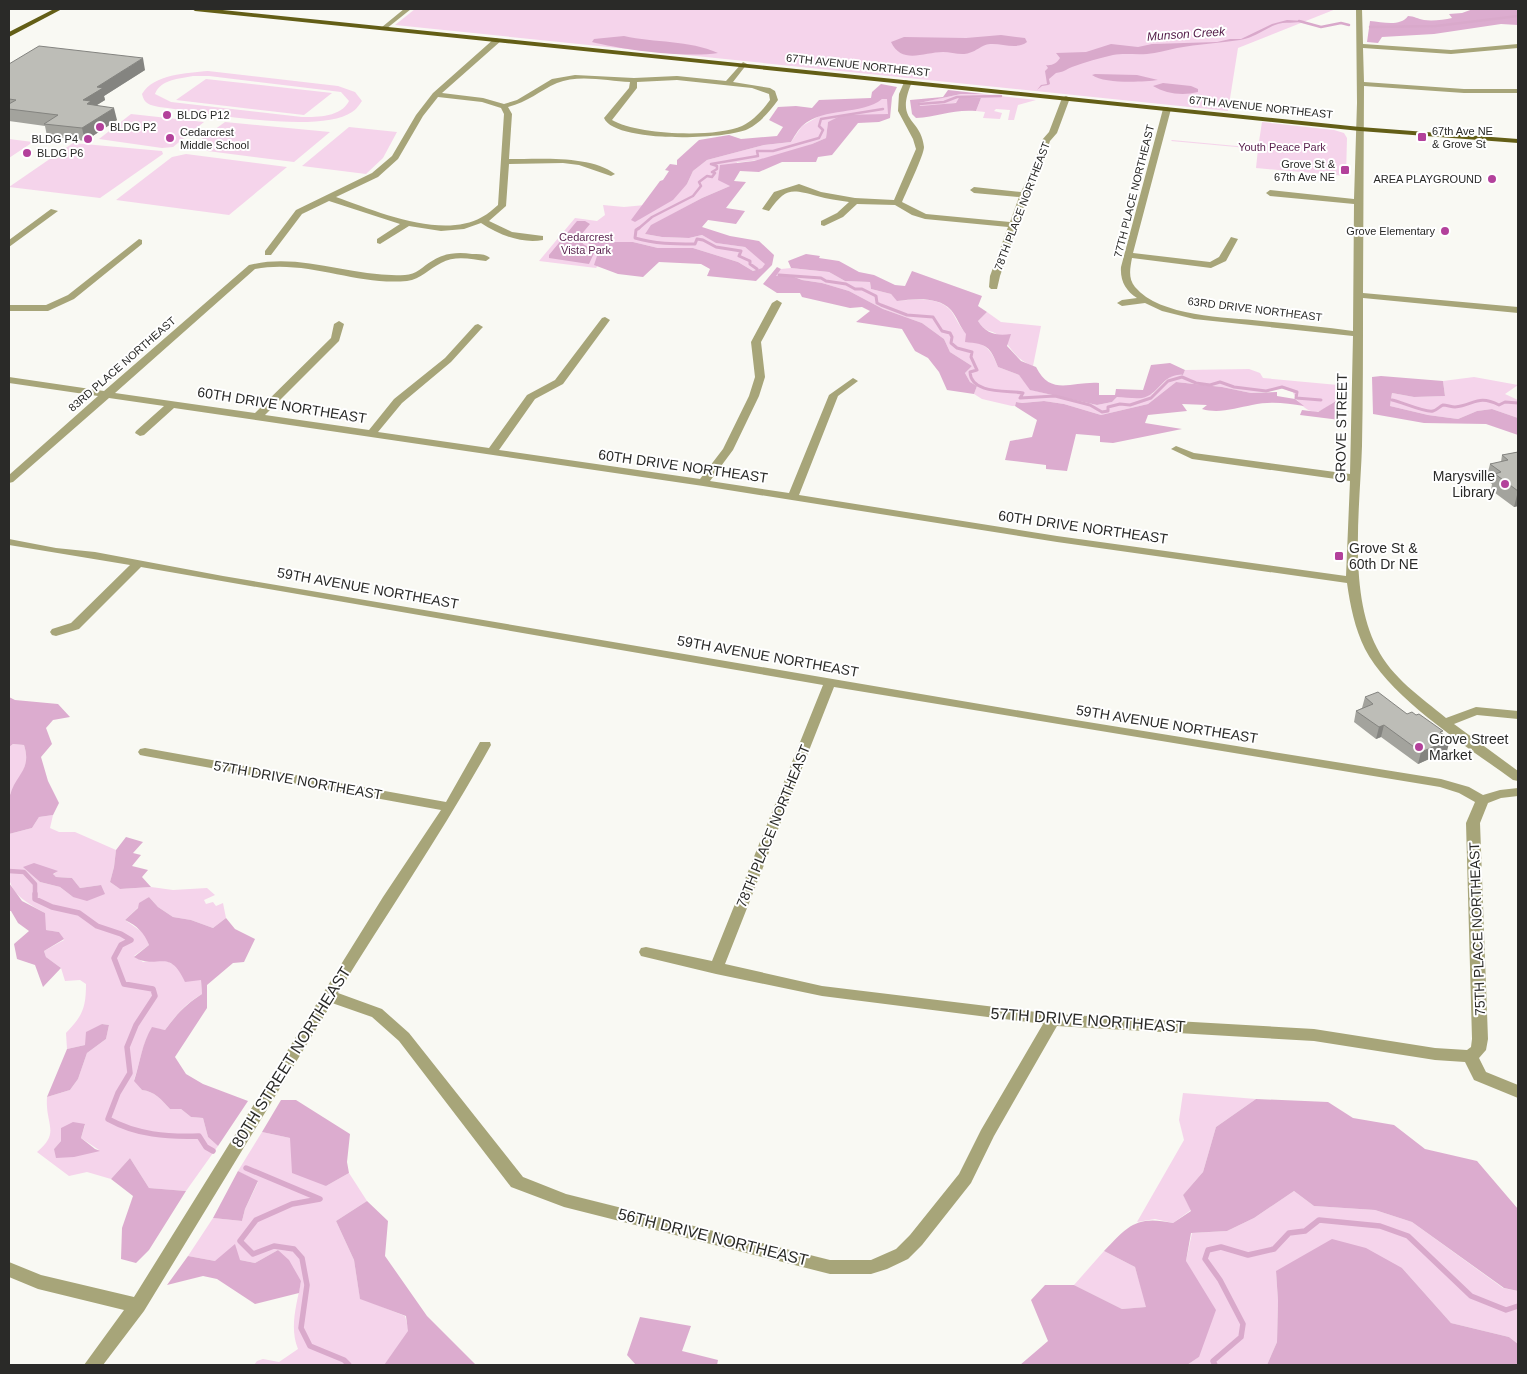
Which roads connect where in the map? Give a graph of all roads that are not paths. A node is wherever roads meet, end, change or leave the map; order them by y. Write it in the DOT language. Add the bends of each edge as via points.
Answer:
graph roads {
  1 [pos="59,9"];
  2 [pos="195,9"];
  3 [pos="408,9"];
  4 [pos="1360,9"];
  5 [pos="384,28"];
  6 [pos="9,35"];
  7 [pos="498,40"];
  8 [pos="1360,46"];
  9 [pos="1518,46"];
  10 [pos="743,64"];
  11 [pos="634,80"];
  12 [pos="908,82"];
  13 [pos="728,83"];
  14 [pos="1360,84"];
  15 [pos="1518,91"];
  16 [pos="436,95"];
  17 [pos="1066,98"];
  18 [pos="504,106"];
  19 [pos="1167,109"];
  20 [pos="1360,129"];
  21 [pos="1518,142"];
  22 [pos="505,162"];
  23 [pos="611,174"];
  24 [pos="974,190"];
  25 [pos="1270,193"];
  26 [pos="1024,195"];
  27 [pos="329,198"];
  28 [pos="855,201"];
  29 [pos="1358,202"];
  30 [pos="897,203"];
  31 [pos="766,209"];
  32 [pos="54,210"];
  33 [pos="482,220"];
  34 [pos="824,222"];
  35 [pos="406,224"];
  36 [pos="1013,225"];
  37 [pos="540,238"];
  38 [pos="1234,239"];
  39 [pos="380,241"];
  40 [pos="139,242"];
  41 [pos="9,244"];
  42 [pos="268,253"];
  43 [pos="1128,255"];
  44 [pos="486,258"];
  45 [pos="994,287"];
  46 [pos="1358,295"];
  47 [pos="1147,300"];
  48 [pos="777,303"];
  49 [pos="1122,303"];
  50 [pos="9,308"];
  51 [pos="1518,310"];
  52 [pos="605,320"];
  53 [pos="339,324"];
  54 [pos="478,327"];
  55 [pos="1357,334"];
  56 [pos="9,380"];
  57 [pos="853,381"];
  58 [pos="107,394"];
  59 [pos="173,403"];
  60 [pos="258,416"];
  61 [pos="140,433"];
  62 [pos="371,434"];
  63 [pos="1176,449"];
  64 [pos="492,452"];
  65 [pos="1354,478"];
  66 [pos="9,480"];
  67 [pos="703,483"];
  68 [pos="793,497"];
  69 [pos="9,542"];
  70 [pos="138,563"];
  71 [pos="1352,580"];
  72 [pos="56,632"];
  73 [pos="830,682"];
  74 [pos="1518,715"];
  75 [pos="1444,723"];
  76 [pos="485,745"];
  77 [pos="146,752"];
  78 [pos="1518,777"];
  79 [pos="1518,792"];
  80 [pos="1482,800"];
  81 [pos="450,807"];
  82 [pos="646,952"];
  83 [pos="716,969"];
  84 [pos="329,996"];
  85 [pos="1053,1020"];
  86 [pos="1470,1056"];
  87 [pos="1518,1092"];
  88 [pos="9,1269"];
  89 [pos="138,1306"];
  90 [pos="93,1365"];
  1 -- 6 [label="main road"];
  2 -- 5 [label="main road, 67TH AVENUE NORTHEAST"];
  3 -- 5 [label="street"];
  4 -- 8 [label="street, GROVE STREET"];
  5 -- 7 [label="main road, 67TH AVENUE NORTHEAST"];
  7 -- 10 [label="main road, 67TH AVENUE NORTHEAST"];
  7 -- 16 [label="street"];
  8 -- 9 [label="street" via="1451,52"];
  8 -- 14 [label="street, GROVE STREET"];
  10 -- 12 [label="main road, 67TH AVENUE NORTHEAST"];
  10 -- 13 [label="street"];
  11 -- 13 [label="street" via="664,78"];
  11 -- 13 [label="street" via="633,88 609,114 612,124 702,136 748,126 759,119 774,100 767,90"];
  11 -- 18 [label="street" via="586,77 559,80 520,102"];
  12 -- 17 [label="main road, 67TH AVENUE NORTHEAST"];
  12 -- 30 [label="street" via="900,103 901,113 920,149"];
  14 -- 15 [label="street"];
  14 -- 20 [label="street, GROVE STREET"];
  16 -- 18 [label="street" via="483,100"];
  16 -- 27 [label="street" via="395,157 374,175"];
  17 -- 19 [label="main road, 67TH AVENUE NORTHEAST"];
  17 -- 26 [label="street, 78TH PLACE NORTHEAST"];
  18 -- 22 [label="street" via="508,114"];
  19 -- 20 [label="main road, 67TH AVENUE NORTHEAST"];
  19 -- 43 [label="street, 77TH PLACE NORTHEAST"];
  20 -- 21 [label="main road, 67TH AVENUE NORTHEAST"];
  20 -- 29 [label="street, GROVE STREET"];
  22 -- 23 [label="street" via="563,161"];
  22 -- 33 [label="street" via="502,206"];
  24 -- 26 [label="street"];
  25 -- 29 [label="street"];
  26 -- 36 [label="street, 78TH PLACE NORTHEAST"];
  27 -- 35 [label="street"];
  27 -- 42 [label="street" via="299,212"];
  28 -- 30 [label="street"];
  28 -- 31 [label="street" via="799,187 777,194"];
  28 -- 34 [label="street" via="840,215"];
  29 -- 46 [label="street, GROVE STREET"];
  30 -- 36 [label="street" via="926,216"];
  32 -- 41 [label="street"];
  33 -- 35 [label="street" via="446,227"];
  33 -- 37 [label="street" via="501,233"];
  35 -- 39 [label="street"];
  36 -- 45 [label="street, 78TH PLACE NORTHEAST"];
  38 -- 43 [label="street" via="1223,259 1211,265"];
  40 -- 50 [label="street" via="72,297 48,308"];
  43 -- 47 [label="street, 77TH PLACE NORTHEAST" via="1126,278 1132,289"];
  44 -- 58 [label="street, 83RD PLACE NORTHEAST" via="447,257 410,278 277,262 252,267"];
  46 -- 51 [label="street"];
  46 -- 55 [label="street, GROVE STREET"];
  47 -- 49 [label="street"];
  47 -- 55 [label="street, 63RD DRIVE NORTHEAST" via="1194,316"];
  48 -- 67 [label="street" via="756,342 760,377 754,396 728,450"];
  52 -- 64 [label="street" via="559,382 531,397"];
  53 -- 60 [label="street" via="336,339"];
  54 -- 62 [label="street" via="448,360 398,401"];
  55 -- 65 [label="street, GROVE STREET"];
  56 -- 58 [label="street, 60TH DRIVE NORTHEAST"];
  57 -- 68 [label="street" via="834,394"];
  58 -- 59 [label="street, 60TH DRIVE NORTHEAST"];
  58 -- 66 [label="street, 83RD PLACE NORTHEAST"];
  59 -- 60 [label="street, 60TH DRIVE NORTHEAST"];
  59 -- 61 [label="street"];
  60 -- 62 [label="street, 60TH DRIVE NORTHEAST"];
  62 -- 64 [label="street, 60TH DRIVE NORTHEAST"];
  63 -- 65 [label="street" via="1192,456"];
  64 -- 67 [label="street, 60TH DRIVE NORTHEAST"];
  65 -- 71 [label="street, GROVE STREET"];
  67 -- 68 [label="street, 60TH DRIVE NORTHEAST"];
  68 -- 71 [label="street, 60TH DRIVE NORTHEAST" via="1057,539"];
  69 -- 70 [label="street, 59TH AVENUE NORTHEAST"];
  70 -- 72 [label="street" via="75,626"];
  70 -- 73 [label="street, 59TH AVENUE NORTHEAST"];
  71 -- 75 [label="street, GROVE STREET" via="1357,610 1371,649 1396,683"];
  73 -- 80 [label="street, 59TH AVENUE NORTHEAST" via="1441,783"];
  73 -- 83 [label="street, 78TH PLACE NORTHEAST"];
  74 -- 75 [label="street" via="1476,711"];
  75 -- 78 [label="street, GROVE STREET"];
  76 -- 81 [label="street, 80TH STREET NORTHEAST"];
  77 -- 81 [label="street, 57TH DRIVE NORTHEAST"];
  79 -- 80 [label="street"];
  80 -- 86 [label="street, 75TH PLACE NORTHEAST" via="1473,823 1480,1039 1478,1050"];
  81 -- 84 [label="street, 80TH STREET NORTHEAST"];
  82 -- 83 [label="street, 57TH DRIVE NORTHEAST"];
  83 -- 85 [label="street, 57TH DRIVE NORTHEAST" via="822,992"];
  84 -- 85 [label="street, 56TH DRIVE NORTHEAST" via="377,1013 404,1037 517,1182 564,1200 830,1267 871,1267 887,1262 902,1254 916,1240 965,1178"];
  84 -- 89 [label="street, 80TH STREET NORTHEAST"];
  85 -- 86 [label="street, 57TH DRIVE NORTHEAST" via="1314,1035 1435,1054"];
  86 -- 87 [label="street" via="1480,1076"];
  88 -- 89 [label="street" via="38,1282"];
  89 -- 90 [label="street, 80TH STREET NORTHEAST"];
}
